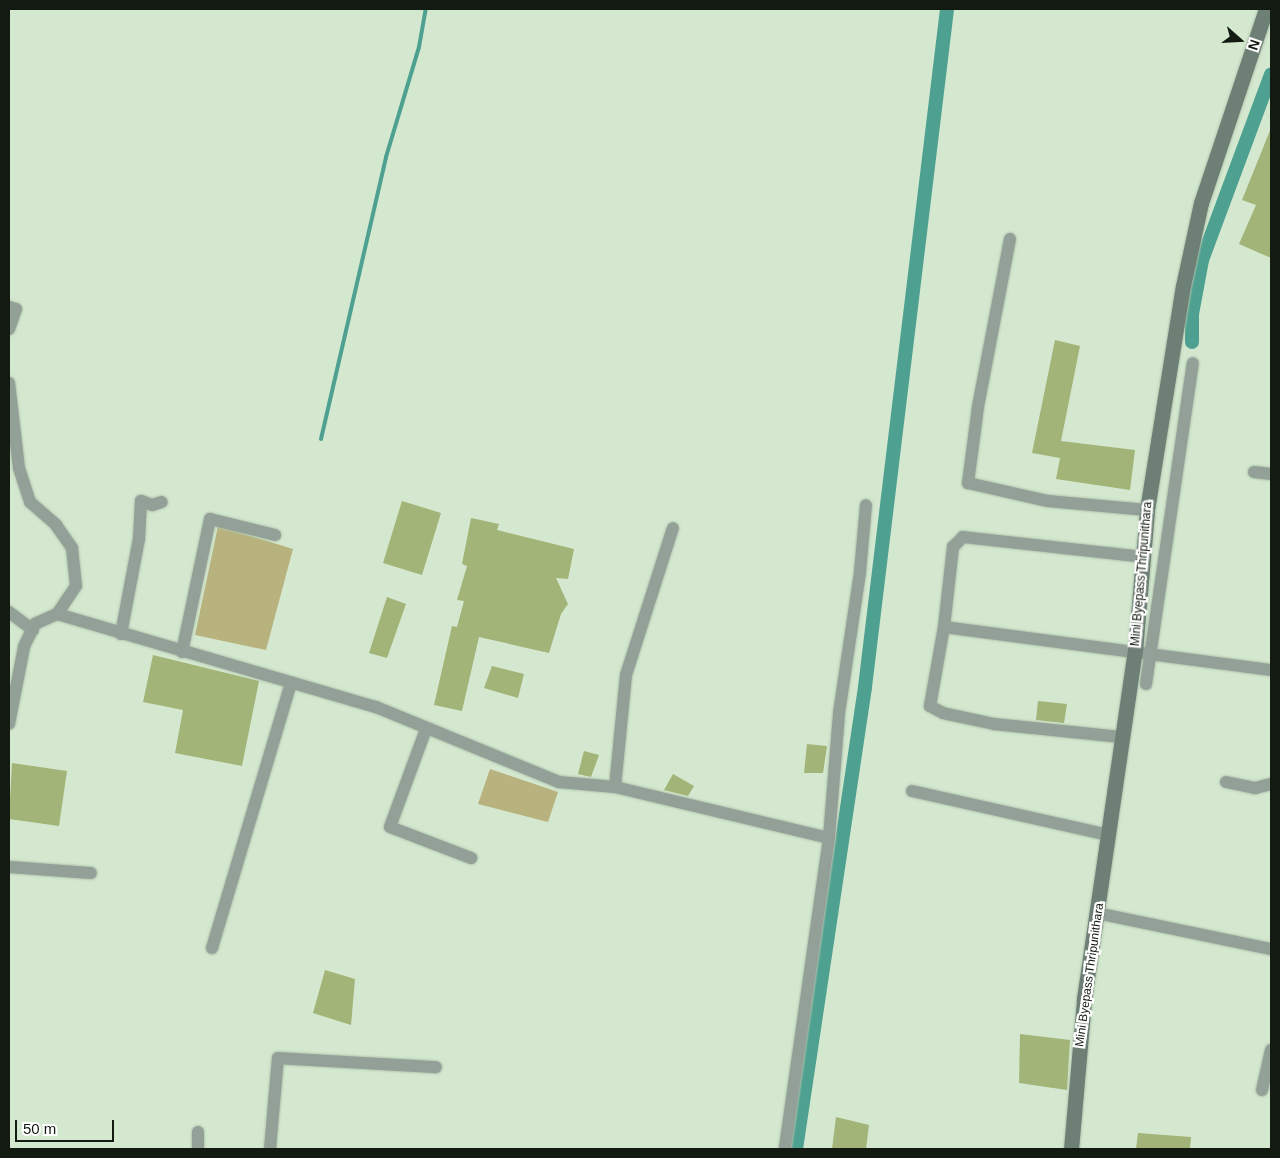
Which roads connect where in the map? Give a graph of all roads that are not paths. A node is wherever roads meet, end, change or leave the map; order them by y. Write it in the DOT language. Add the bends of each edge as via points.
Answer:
graph roads {
  1 [pos="1266,9"];
  2 [pos="1010,239"];
  3 [pos="9,307"];
  4 [pos="9,330"];
  5 [pos="1193,363"];
  6 [pos="9,382"];
  7 [pos="1254,472"];
  8 [pos="1271,474"];
  9 [pos="162,502"];
  10 [pos="866,505"];
  11 [pos="1147,510"];
  12 [pos="673,528"];
  13 [pos="275,536"];
  14 [pos="1165,547"];
  15 [pos="1144,551"];
  16 [pos="9,612"];
  17 [pos="57,614"];
  18 [pos="944,627"];
  19 [pos="33,630"];
  20 [pos="121,634"];
  21 [pos="1135,651"];
  22 [pos="182,652"];
  23 [pos="1150,654"];
  24 [pos="1271,670"];
  25 [pos="13,678"];
  26 [pos="291,683"];
  27 [pos="1146,684"];
  28 [pos="9,724"];
  29 [pos="426,729"];
  30 [pos="1121,737"];
  31 [pos="1226,782"];
  32 [pos="1271,784"];
  33 [pos="615,787"];
  34 [pos="912,791"];
  35 [pos="1109,835"];
  36 [pos="829,838"];
  37 [pos="471,858"];
  38 [pos="9,866"];
  39 [pos="91,873"];
  40 [pos="1097,913"];
  41 [pos="212,948"];
  42 [pos="1271,949"];
  43 [pos="1271,1050"];
  44 [pos="436,1067"];
  45 [pos="1262,1090"];
  46 [pos="198,1132"];
  47 [pos="198,1149"];
  48 [pos="270,1149"];
  49 [pos="785,1149"];
  50 [pos="1070,1149"];
  1 -- 11 [label="main road, Mini Byepass Thripunithara" via="1201,203 1183,286"];
  2 -- 11 [label="street" via="978,407 968,483 1048,501"];
  3 -- 4 [label="street" via="16,309"];
  5 -- 14 [label="street"];
  6 -- 17 [label="street" via="18,468 30,502 56,525 72,548 76,586"];
  7 -- 8 [label="street"];
  9 -- 20 [label="street" via="152,505 141,500 139,539"];
  10 -- 36 [label="street" via="860,572 839,713"];
  11 -- 15 [label="main road, Mini Byepass Thripunithara"];
  12 -- 33 [label="street" via="626,675"];
  13 -- 22 [label="street" via="210,519"];
  14 -- 15 [label="street"];
  14 -- 23 [label="street"];
  15 -- 18 [label="street" via="963,537 953,548"];
  15 -- 21 [label="main road, Mini Byepass Thripunithara"];
  16 -- 19 [label="street"];
  17 -- 19 [label="street" via="35,624"];
  17 -- 20 [label="street"];
  18 -- 21 [label="street"];
  18 -- 30 [label="street" via="930,706 943,713 994,724"];
  19 -- 25 [label="street"];
  20 -- 22 [label="street"];
  21 -- 23 [label="street"];
  21 -- 30 [label="main road, Mini Byepass Thripunithara"];
  22 -- 26 [label="street"];
  23 -- 24 [label="street"];
  23 -- 27 [label="street"];
  25 -- 28 [label="street"];
  26 -- 29 [label="street" via="376,707"];
  26 -- 41 [label="street"];
  29 -- 33 [label="street" via="559,782"];
  29 -- 37 [label="street" via="390,827"];
  30 -- 35 [label="main road, Mini Byepass Thripunithara"];
  31 -- 32 [label="street" via="1255,788"];
  33 -- 36 [label="street"];
  34 -- 35 [label="street"];
  35 -- 40 [label="main road, Mini Byepass Thripunithara"];
  36 -- 49 [label="street"];
  38 -- 39 [label="street"];
  40 -- 42 [label="street"];
  40 -- 50 [label="main road, Mini Byepass Thripunithara" via="1084,999"];
  43 -- 45 [label="street"];
  44 -- 48 [label="street" via="278,1058"];
  46 -- 47 [label="street"];
}
